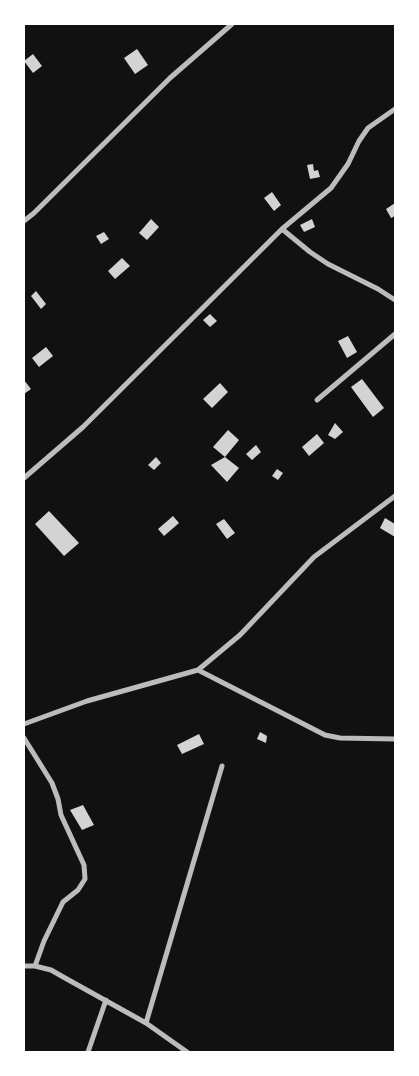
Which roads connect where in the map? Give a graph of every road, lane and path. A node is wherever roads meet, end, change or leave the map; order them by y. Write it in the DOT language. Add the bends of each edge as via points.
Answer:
graph roads {
  1 [pos="232,24"];
  2 [pos="395,109"];
  3 [pos="24,221"];
  4 [pos="282,228"];
  5 [pos="395,300"];
  6 [pos="395,334"];
  7 [pos="317,400"];
  8 [pos="24,478"];
  9 [pos="395,496"];
  10 [pos="198,670"];
  11 [pos="24,724"];
  12 [pos="24,738"];
  13 [pos="395,740"];
  14 [pos="222,766"];
  15 [pos="24,966"];
  16 [pos="35,966"];
  17 [pos="106,1000"];
  18 [pos="146,1023"];
  19 [pos="88,1052"];
  20 [pos="187,1052"];
  1 -- 3 [label="street" via="170,78"];
  2 -- 4 [label="street" via="368,128 331,188"];
  4 -- 5 [label="street" via="328,264"];
  4 -- 8 [label="street" via="82,427"];
  6 -- 7 [label="street"];
  9 -- 10 [label="street" via="314,557 240,635"];
  10 -- 11 [label="street" via="87,701"];
  10 -- 13 [label="street" via="324,735"];
  12 -- 16 [label="street" via="52,783 61,815 84,865 86,879 63,902"];
  14 -- 18 [label="street"];
  15 -- 16 [label="street"];
  16 -- 17 [label="street" via="51,970"];
  17 -- 18 [label="street"];
  17 -- 19 [label="street"];
  18 -- 20 [label="street"];
}
